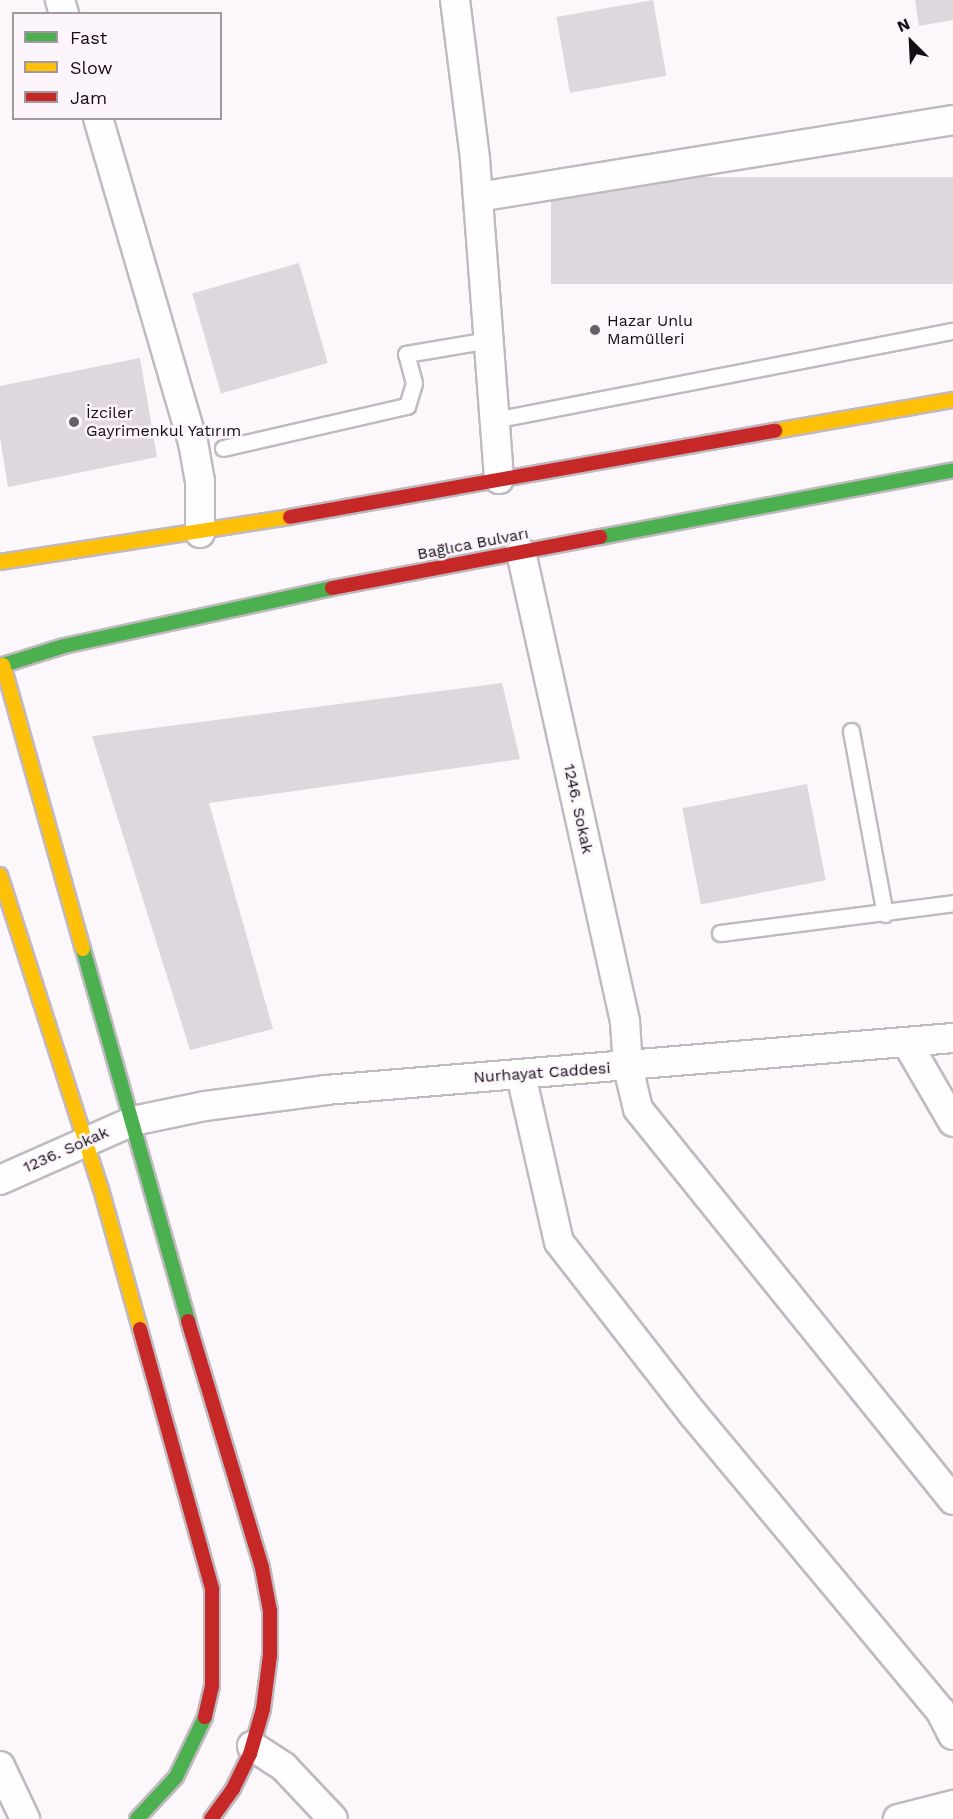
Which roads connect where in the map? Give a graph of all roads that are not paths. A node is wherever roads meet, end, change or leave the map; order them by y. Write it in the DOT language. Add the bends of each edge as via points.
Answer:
graph roads {
  1 [pos="455,0"];
  2 [pos="99,120"];
  3 [pos="953,120"];
  4 [pos="478,197"];
  5 [pos="953,331"];
  6 [pos="489,340"];
  7 [pos="953,400"];
  8 [pos="495,420"];
  9 [pos="223,448"];
  10 [pos="953,470"];
  11 [pos="499,479"];
  12 [pos="200,533"];
  13 [pos="521,552"];
  14 [pos="0,562"];
  15 [pos="1,661"];
  16 [pos="851,732"];
  17 [pos="0,875"];
  18 [pos="953,903"];
  19 [pos="885,914"];
  20 [pos="720,933"];
  21 [pos="953,1038"];
  22 [pos="907,1043"];
  23 [pos="628,1066"];
  24 [pos="521,1075"];
  25 [pos="133,1121"];
  26 [pos="953,1122"];
  27 [pos="86,1140"];
  28 [pos="0,1180"];
  29 [pos="953,1500"];
  30 [pos="953,1735"];
  31 [pos="252,1746"];
  32 [pos="0,1766"];
  33 [pos="953,1805"];
  34 [pos="26,1819"];
  35 [pos="137,1819"];
  36 [pos="211,1819"];
  37 [pos="333,1819"];
  38 [pos="898,1819"];
  1 -- 4 [label="street"];
  2 -- 12 [label="street" via="193,442 200,481"];
  3 -- 4 [label="street"];
  4 -- 6 [label="street"];
  5 -- 8 [label="lane"];
  6 -- 8 [label="street"];
  6 -- 9 [label="lane" via="406,354 414,383 407,406"];
  7 -- 11 [label="main road"];
  8 -- 11 [label="street"];
  10 -- 13 [label="main road, Bağlıca Bulvarı"];
  11 -- 12 [label="main road"];
  12 -- 14 [label="main road"];
  13 -- 15 [label="main road, Bağlıca Bulvarı"];
  13 -- 23 [label="street, 1246. Sokak" via="625,1022"];
  15 -- 25 [label="main road"];
  16 -- 19 [label="lane"];
  17 -- 27 [label="main road"];
  18 -- 19 [label="lane"];
  19 -- 20 [label="lane"];
  21 -- 22 [label="street, Nurhayat Caddesi"];
  22 -- 23 [label="street, Nurhayat Caddesi"];
  22 -- 26 [label="street"];
  23 -- 24 [label="street, Nurhayat Caddesi"];
  23 -- 29 [label="street, 1246. Sokak" via="638,1108"];
  24 -- 25 [label="street, Nurhayat Caddesi" via="326,1090 205,1106"];
  24 -- 30 [label="street" via="559,1242 693,1414 940,1710"];
  25 -- 27 [label="street, 1236. Sokak"];
  25 -- 31 [label="main road" via="262,1568 270,1611 270,1655 263,1708"];
  27 -- 28 [label="street, 1236. Sokak"];
  27 -- 35 [label="main road" via="212,1589 212,1686 204,1720 176,1777"];
  31 -- 36 [label="main road" via="233,1789"];
  31 -- 37 [label="street" via="284,1767"];
  32 -- 34 [label="street"];
  33 -- 38 [label="street"];
}
